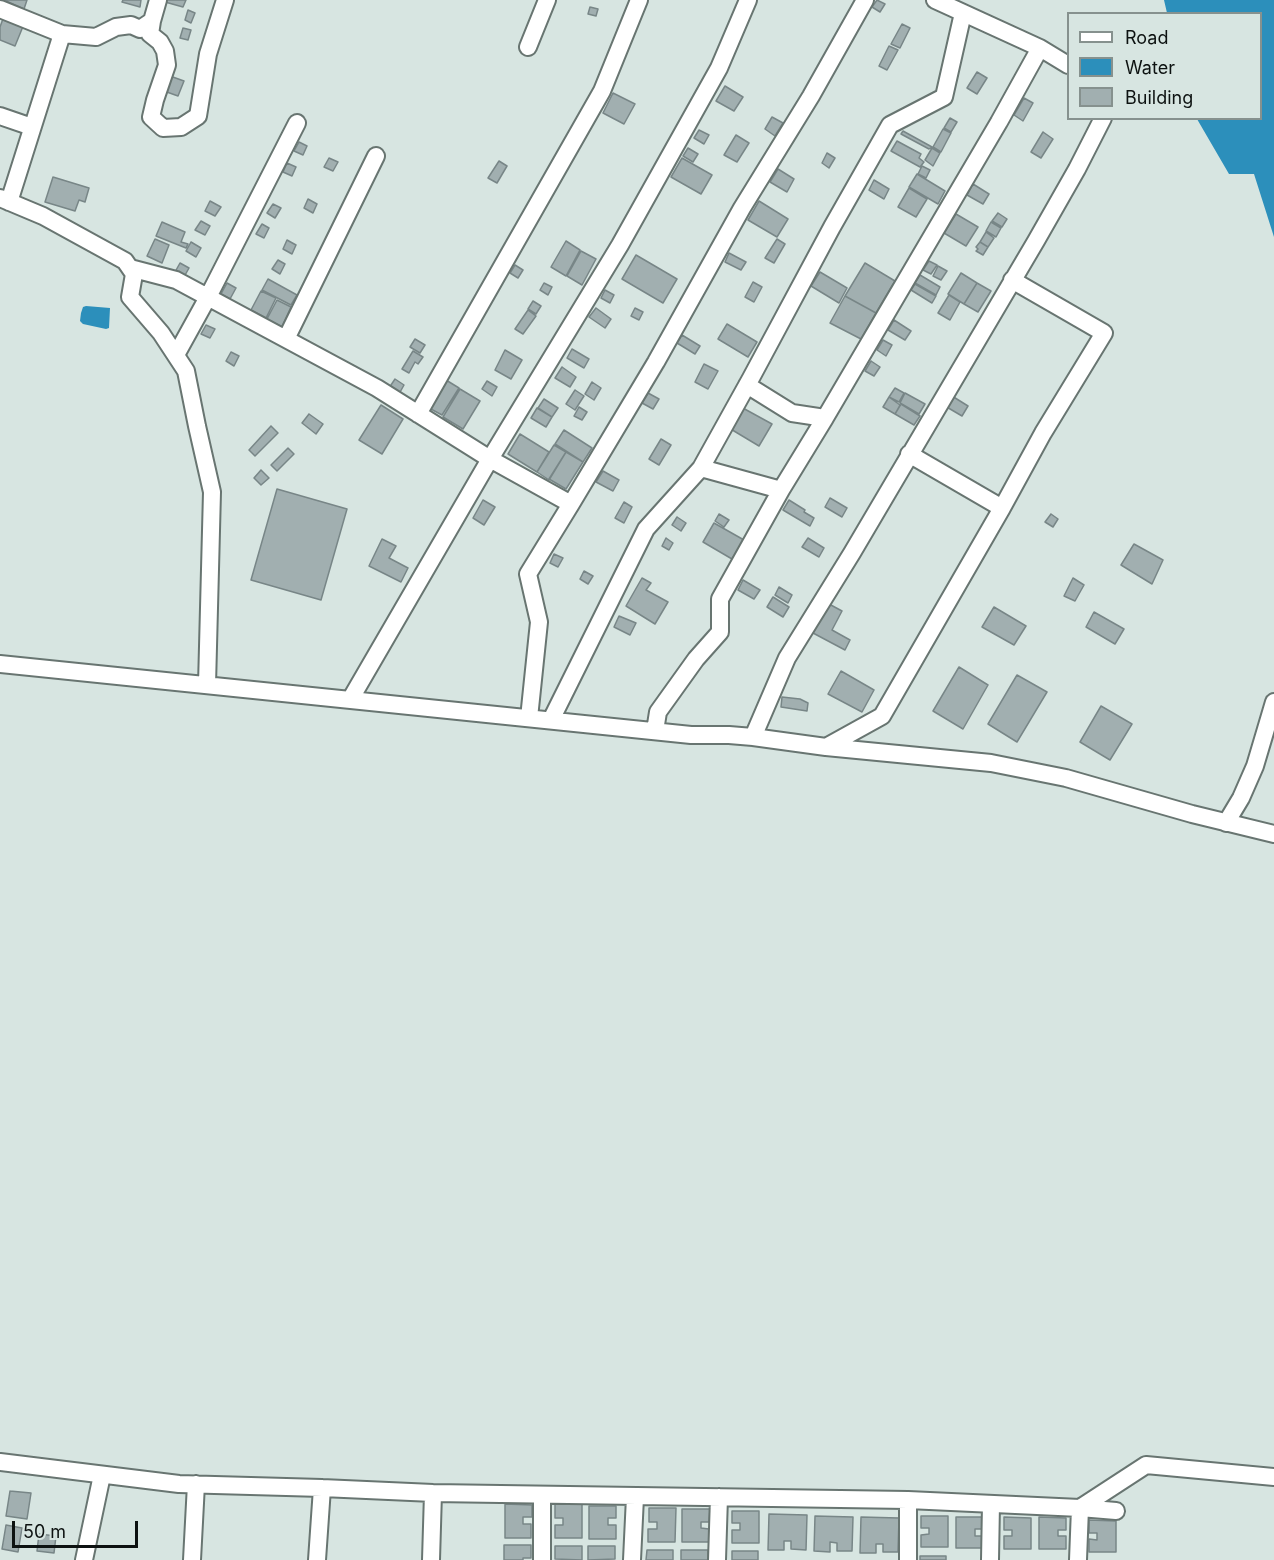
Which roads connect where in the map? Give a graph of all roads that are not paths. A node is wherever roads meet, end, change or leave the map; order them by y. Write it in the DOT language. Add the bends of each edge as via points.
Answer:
graph roads {
  1 [pos="158,0"];
  2 [pos="225,0"];
  3 [pos="547,0"];
  4 [pos="639,0"];
  5 [pos="748,0"];
  6 [pos="865,0"];
  7 [pos="935,0"];
  8 [pos="0,9"];
  9 [pos="963,13"];
  10 [pos="152,21"];
  11 [pos="62,34"];
  12 [pos="528,47"];
  13 [pos="1040,48"];
  14 [pos="1067,64"];
  15 [pos="0,116"];
  16 [pos="1102,120"];
  17 [pos="297,123"];
  18 [pos="32,127"];
  19 [pos="376,156"];
  20 [pos="4,200"];
  21 [pos="129,268"];
  22 [pos="1012,280"];
  23 [pos="208,297"];
  24 [pos="286,339"];
  25 [pos="176,355"];
  26 [pos="747,385"];
  27 [pos="418,414"];
  28 [pos="825,418"];
  29 [pos="909,454"];
  30 [pos="490,459"];
  31 [pos="701,468"];
  32 [pos="781,490"];
  33 [pos="571,504"];
  34 [pos="1002,508"];
  35 [pos="0,664"];
  36 [pos="207,685"];
  37 [pos="350,700"];
  38 [pos="1274,702"];
  39 [pos="530,718"];
  40 [pos="551,720"];
  41 [pos="655,731"];
  42 [pos="753,737"];
  43 [pos="826,747"];
  44 [pos="1226,822"];
  45 [pos="1274,834"];
  46 [pos="0,1462"];
  47 [pos="102,1474"];
  48 [pos="1274,1477"];
  49 [pos="196,1484"];
  50 [pos="322,1488"];
  51 [pos="434,1493"];
  52 [pos="542,1496"];
  53 [pos="634,1497"];
  54 [pos="718,1497"];
  55 [pos="908,1500"];
  56 [pos="991,1504"];
  57 [pos="1080,1508"];
  58 [pos="1116,1511"];
  59 [pos="84,1560"];
  60 [pos="192,1560"];
  61 [pos="317,1560"];
  62 [pos="431,1560"];
  63 [pos="542,1560"];
  64 [pos="632,1560"];
  65 [pos="717,1560"];
  66 [pos="908,1560"];
  67 [pos="990,1560"];
  68 [pos="1078,1560"];
  1 -- 10 [label="street"];
  2 -- 10 [label="street" via="208,54 198,116 181,127 163,128 151,117 167,65 165,51 150,34"];
  3 -- 12 [label="street"];
  4 -- 27 [label="street" via="602,91"];
  5 -- 30 [label="street" via="719,68 620,245"];
  6 -- 33 [label="street"];
  7 -- 9 [label="street"];
  8 -- 11 [label="street"];
  9 -- 13 [label="street"];
  9 -- 26 [label="street" via="944,98 891,125"];
  10 -- 11 [label="street" via="140,29 131,25 116,27 96,37"];
  11 -- 18 [label="street"];
  13 -- 14 [label="street"];
  13 -- 28 [label="street"];
  15 -- 18 [label="street"];
  16 -- 22 [label="street"];
  17 -- 23 [label="street"];
  18 -- 20 [label="street"];
  19 -- 24 [label="street"];
  20 -- 21 [label="street" via="43,216 125,261"];
  21 -- 23 [label="street" via="176,280"];
  21 -- 25 [label="street" via="134,274 130,297"];
  22 -- 29 [label="street"];
  22 -- 34 [label="street" via="1104,333"];
  23 -- 24 [label="street"];
  23 -- 25 [label="street"];
  24 -- 27 [label="street"];
  25 -- 36 [label="street" via="186,371 212,492"];
  26 -- 28 [label="street" via="792,413"];
  26 -- 31 [label="street"];
  27 -- 30 [label="street"];
  28 -- 32 [label="street"];
  29 -- 34 [label="street"];
  29 -- 42 [label="street" via="787,658"];
  30 -- 33 [label="street"];
  30 -- 37 [label="street"];
  31 -- 32 [label="street"];
  31 -- 40 [label="street" via="646,529"];
  32 -- 41 [label="street" via="720,599 720,632 658,712"];
  33 -- 39 [label="street" via="528,574 538,622"];
  34 -- 43 [label="street" via="882,716"];
  35 -- 36 [label="street"];
  36 -- 37 [label="street"];
  37 -- 39 [label="street"];
  38 -- 44 [label="street" via="1255,766"];
  39 -- 40 [label="street"];
  40 -- 41 [label="street"];
  41 -- 42 [label="street"];
  42 -- 43 [label="street"];
  43 -- 44 [label="street" via="991,763 1066,778"];
  44 -- 45 [label="street"];
  46 -- 47 [label="street"];
  47 -- 49 [label="street"];
  47 -- 59 [label="street"];
  48 -- 57 [label="street" via="1146,1465"];
  49 -- 50 [label="street"];
  49 -- 60 [label="street"];
  50 -- 51 [label="street"];
  50 -- 61 [label="street"];
  51 -- 52 [label="street"];
  51 -- 62 [label="street"];
  52 -- 53 [label="street"];
  52 -- 63 [label="street"];
  53 -- 54 [label="street"];
  53 -- 64 [label="street"];
  54 -- 55 [label="street"];
  54 -- 65 [label="street"];
  55 -- 56 [label="street"];
  55 -- 66 [label="street"];
  56 -- 57 [label="street"];
  56 -- 67 [label="street"];
  57 -- 58 [label="street"];
  57 -- 68 [label="street"];
}
